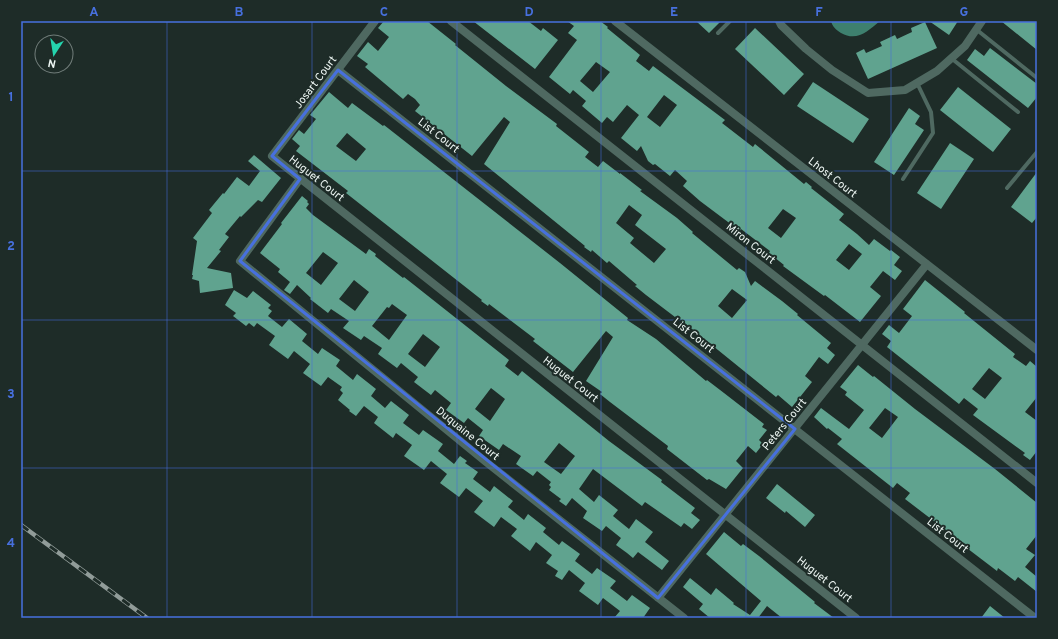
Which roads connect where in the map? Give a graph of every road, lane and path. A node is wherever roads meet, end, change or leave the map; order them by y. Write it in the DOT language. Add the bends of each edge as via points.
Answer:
graph roads {
  1 [pos="375,21"];
  2 [pos="451,21"];
  3 [pos="616,21"];
  4 [pos="730,21"];
  5 [pos="779,21"];
  6 [pos="982,21"];
  7 [pos="976,29"];
  8 [pos="718,34"];
  9 [pos="951,58"];
  10 [pos="338,70"];
  11 [pos="1037,78"];
  12 [pos="917,83"];
  13 [pos="1018,112"];
  14 [pos="1037,152"];
  15 [pos="272,156"];
  16 [pos="300,179"];
  17 [pos="902,179"];
  18 [pos="1007,188"];
  19 [pos="927,264"];
  20 [pos="862,345"];
  21 [pos="1037,350"];
  22 [pos="795,429"];
  23 [pos="1037,483"];
  24 [pos="725,515"];
  25 [pos="658,598"];
  26 [pos="684,618"];
  27 [pos="856,618"];
  28 [pos="1035,618"];
  1 -- 10 [label="street, Josart Court"];
  2 -- 20 [label="street, Miron Court"];
  3 -- 19 [label="street, Lhost Court"];
  4 -- 8 [label="lane"];
  5 -- 12 [label="street" via="832,70 868,93 905,90"];
  6 -- 7 [label="street"];
  7 -- 9 [label="street" via="965,46"];
  7 -- 11 [label="lane"];
  9 -- 12 [label="street" via="937,71"];
  9 -- 13 [label="lane"];
  10 -- 15 [label="street, Josart Court"];
  10 -- 22 [label="street, List Court"];
  12 -- 17 [label="lane" via="931,112 933,133"];
  14 -- 18 [label="lane"];
  15 -- 16 [label="street, Huguet Court"];
  16 -- 24 [label="street, Huguet Court"];
  16 -- 25 [label="street, Duquaine Court" via="240,262"];
  19 -- 20 [label="street, Peters Court"];
  19 -- 21 [label="street, Lhost Court"];
  20 -- 22 [label="street, Peters Court"];
  20 -- 23 [label="street, Miron Court"];
  22 -- 24 [label="street, Peters Court"];
  22 -- 28 [label="street, List Court"];
  24 -- 25 [label="street, Peters Court"];
  24 -- 27 [label="street, Huguet Court"];
  25 -- 26 [label="street, Duquaine Court"];
}
